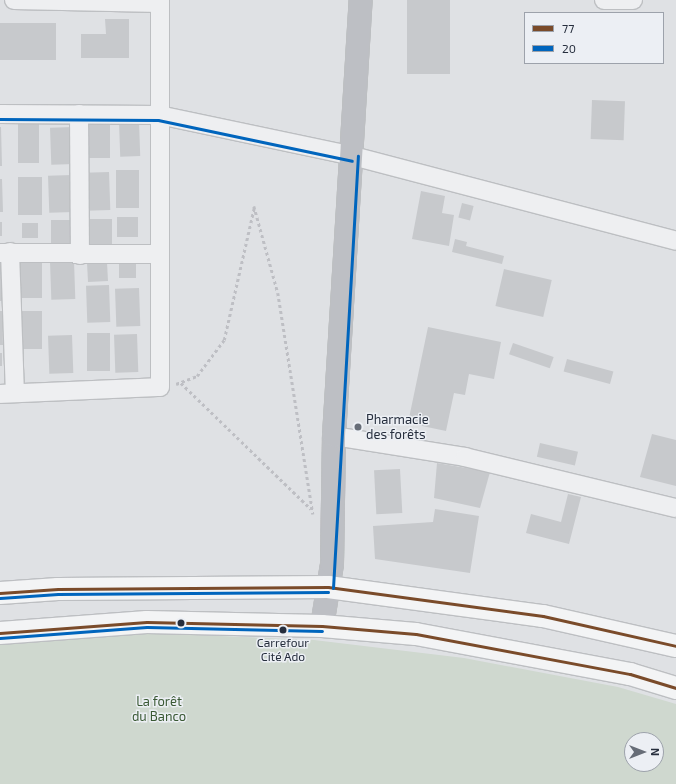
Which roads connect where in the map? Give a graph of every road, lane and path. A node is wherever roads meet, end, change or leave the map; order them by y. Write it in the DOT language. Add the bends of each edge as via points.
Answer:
graph roads {
  1 [pos="14,0"];
  2 [pos="361,0"];
  3 [pos="604,0"];
  4 [pos="633,0"];
  5 [pos="160,1"];
  6 [pos="0,114"];
  7 [pos="79,114"];
  8 [pos="159,115"];
  9 [pos="353,156"];
  10 [pos="676,241"];
  11 [pos="5,253"];
  12 [pos="160,254"];
  13 [pos="80,255"];
  14 [pos="181,383"];
  15 [pos="160,387"];
  16 [pos="7,394"];
  17 [pos="334,436"];
  18 [pos="676,508"];
  19 [pos="312,510"];
  20 [pos="314,516"];
  21 [pos="328,587"];
  22 [pos="0,593"];
  23 [pos="322,626"];
  24 [pos="0,633"];
  25 [pos="676,646"];
  26 [pos="676,688"];
  1 -- 5 [label="street"];
  2 -- 9 [label="street"];
  3 -- 4 [label="street"];
  5 -- 8 [label="street"];
  6 -- 7 [label="street"];
  7 -- 8 [label="street"];
  7 -- 13 [label="street"];
  8 -- 9 [label="street"];
  8 -- 12 [label="street"];
  9 -- 10 [label="street"];
  9 -- 17 [label="street"];
  11 -- 13 [label="street"];
  11 -- 16 [label="street"];
  12 -- 13 [label="street"];
  12 -- 15 [label="street"];
  14 -- 15 [label="path"];
  14 -- 19 [label="path"];
  14 -- 19 [label="path" via="197,376 224,340 254,206 278,293"];
  15 -- 16 [label="street"];
  17 -- 18 [label="street" via="465,457"];
  17 -- 21 [label="street"];
  19 -- 20 [label="path"];
  21 -- 22 [label="main road" via="58,589"];
  21 -- 23 [label="street"];
  21 -- 25 [label="main road" via="542,616"];
  23 -- 24 [label="main road" via="147,622"];
  23 -- 26 [label="main road" via="416,634 630,674"];
}
